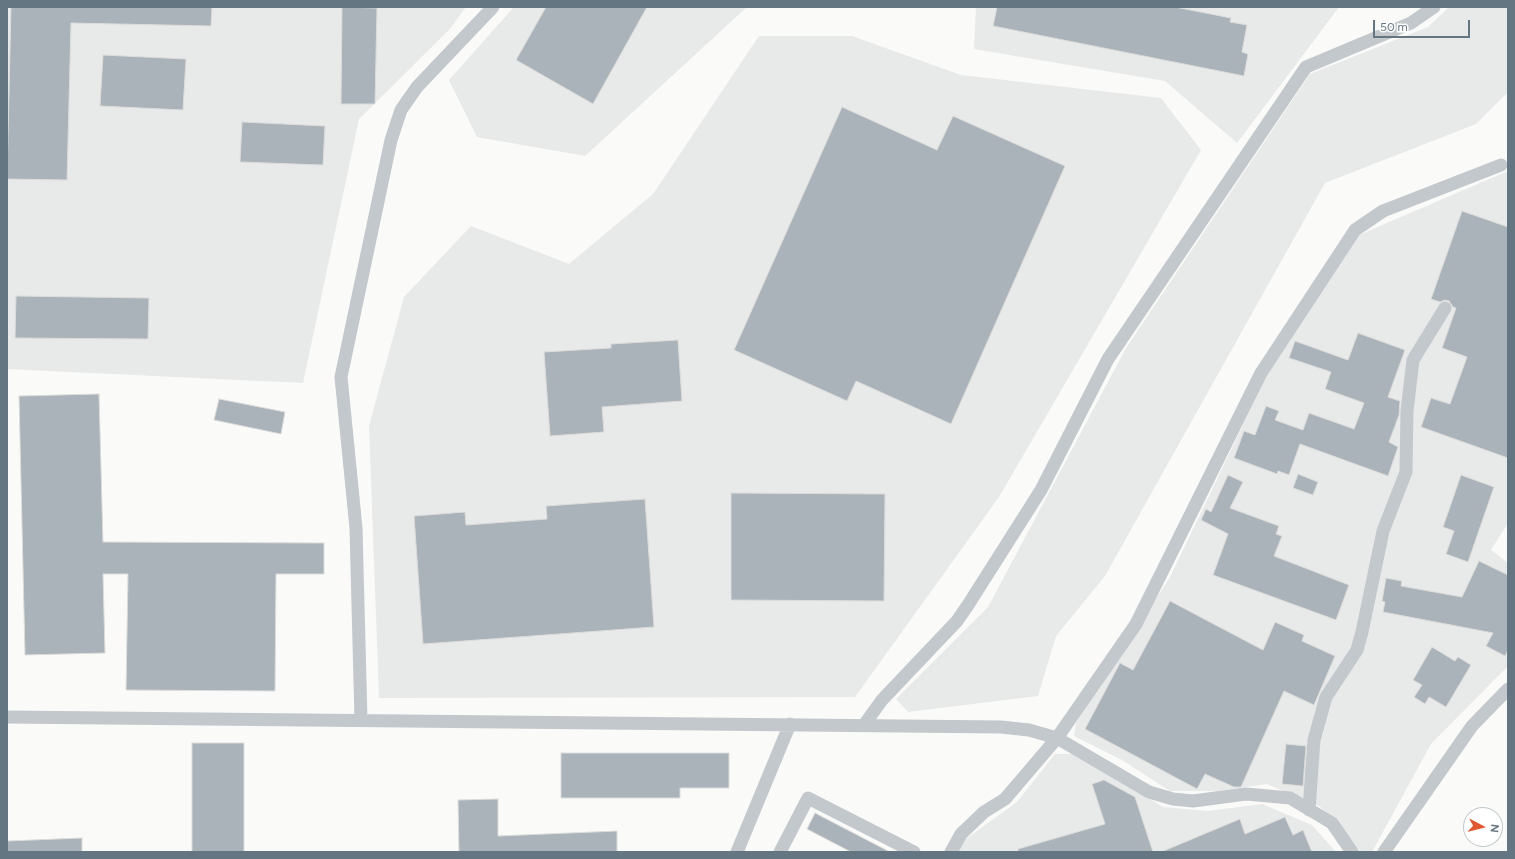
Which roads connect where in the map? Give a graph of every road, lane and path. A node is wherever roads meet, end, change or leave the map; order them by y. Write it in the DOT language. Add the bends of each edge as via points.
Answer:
graph roads {
  1 [pos="493,7"];
  2 [pos="1434,7"];
  3 [pos="1502,165"];
  4 [pos="1445,308"];
  5 [pos="1508,689"];
  6 [pos="7,717"];
  7 [pos="361,720"];
  8 [pos="790,724"];
  9 [pos="864,725"];
  10 [pos="1057,738"];
  11 [pos="1309,810"];
  12 [pos="782,851"];
  13 [pos="737,852"];
  14 [pos="914,852"];
  15 [pos="952,852"];
  16 [pos="1352,852"];
  17 [pos="1384,852"];
  1 -- 7 [label="street" via="417,87 401,110 391,140 341,377 356,528"];
  2 -- 9 [label="street" via="1410,23 1306,67 1108,359 1041,490 968,605 957,621 882,700"];
  3 -- 10 [label="street" via="1383,210 1355,230 1261,373 1136,624"];
  4 -- 11 [label="street" via="1413,360 1407,411 1406,472 1382,531 1357,650 1326,697 1314,740"];
  5 -- 17 [label="street" via="1472,726"];
  6 -- 7 [label="street"];
  7 -- 8 [label="street"];
  8 -- 9 [label="street"];
  8 -- 13 [label="street"];
  9 -- 10 [label="street" via="1001,727 1029,730"];
  10 -- 11 [label="street" via="1149,792 1173,799 1193,801 1246,794 1266,795 1290,798"];
  10 -- 15 [label="street" via="1005,799 984,812 961,834"];
  11 -- 16 [label="street" via="1332,823"];
  12 -- 14 [label="street" via="808,798"];
}
